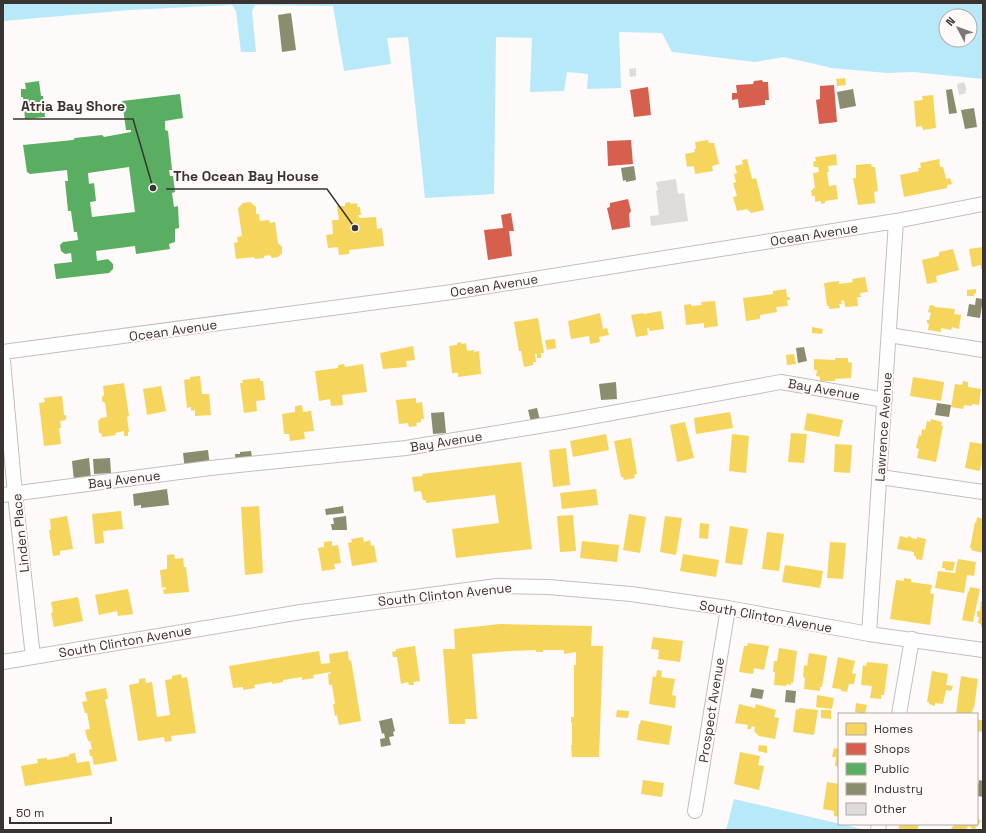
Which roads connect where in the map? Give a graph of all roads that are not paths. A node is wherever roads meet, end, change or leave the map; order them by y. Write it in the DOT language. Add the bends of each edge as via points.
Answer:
graph roads {
  1 [pos="983,204"];
  2 [pos="896,221"];
  3 [pos="889,335"];
  4 [pos="983,350"];
  5 [pos="3,352"];
  6 [pos="3,361"];
  7 [pos="885,400"];
  8 [pos="880,477"];
  9 [pos="983,492"];
  10 [pos="9,494"];
  11 [pos="728,608"];
  12 [pos="869,634"];
  13 [pos="912,640"];
  14 [pos="983,650"];
  15 [pos="33,657"];
  16 [pos="3,662"];
  17 [pos="899,713"];
  18 [pos="695,812"];
  1 -- 2 [label="street, Ocean Avenue"];
  2 -- 3 [label="street, Lawrence Avenue"];
  2 -- 5 [label="street, Ocean Avenue" via="452,292"];
  3 -- 4 [label="street"];
  3 -- 7 [label="street, Lawrence Avenue"];
  6 -- 10 [label="street, Linden Place"];
  7 -- 8 [label="street, Lawrence Avenue"];
  7 -- 10 [label="street, Bay Avenue" via="781,382 406,448 210,468"];
  8 -- 9 [label="street"];
  8 -- 12 [label="street, Lawrence Avenue"];
  10 -- 15 [label="street, Linden Place"];
  11 -- 12 [label="street, South Clinton Avenue"];
  11 -- 15 [label="street, South Clinton Avenue" via="631,594 548,587 497,586 301,612"];
  11 -- 18 [label="street, Prospect Avenue"];
  12 -- 13 [label="street, South Clinton Avenue"];
  13 -- 14 [label="street, South Clinton Avenue"];
  13 -- 17 [label="street"];
  15 -- 16 [label="street, South Clinton Avenue"];
}
